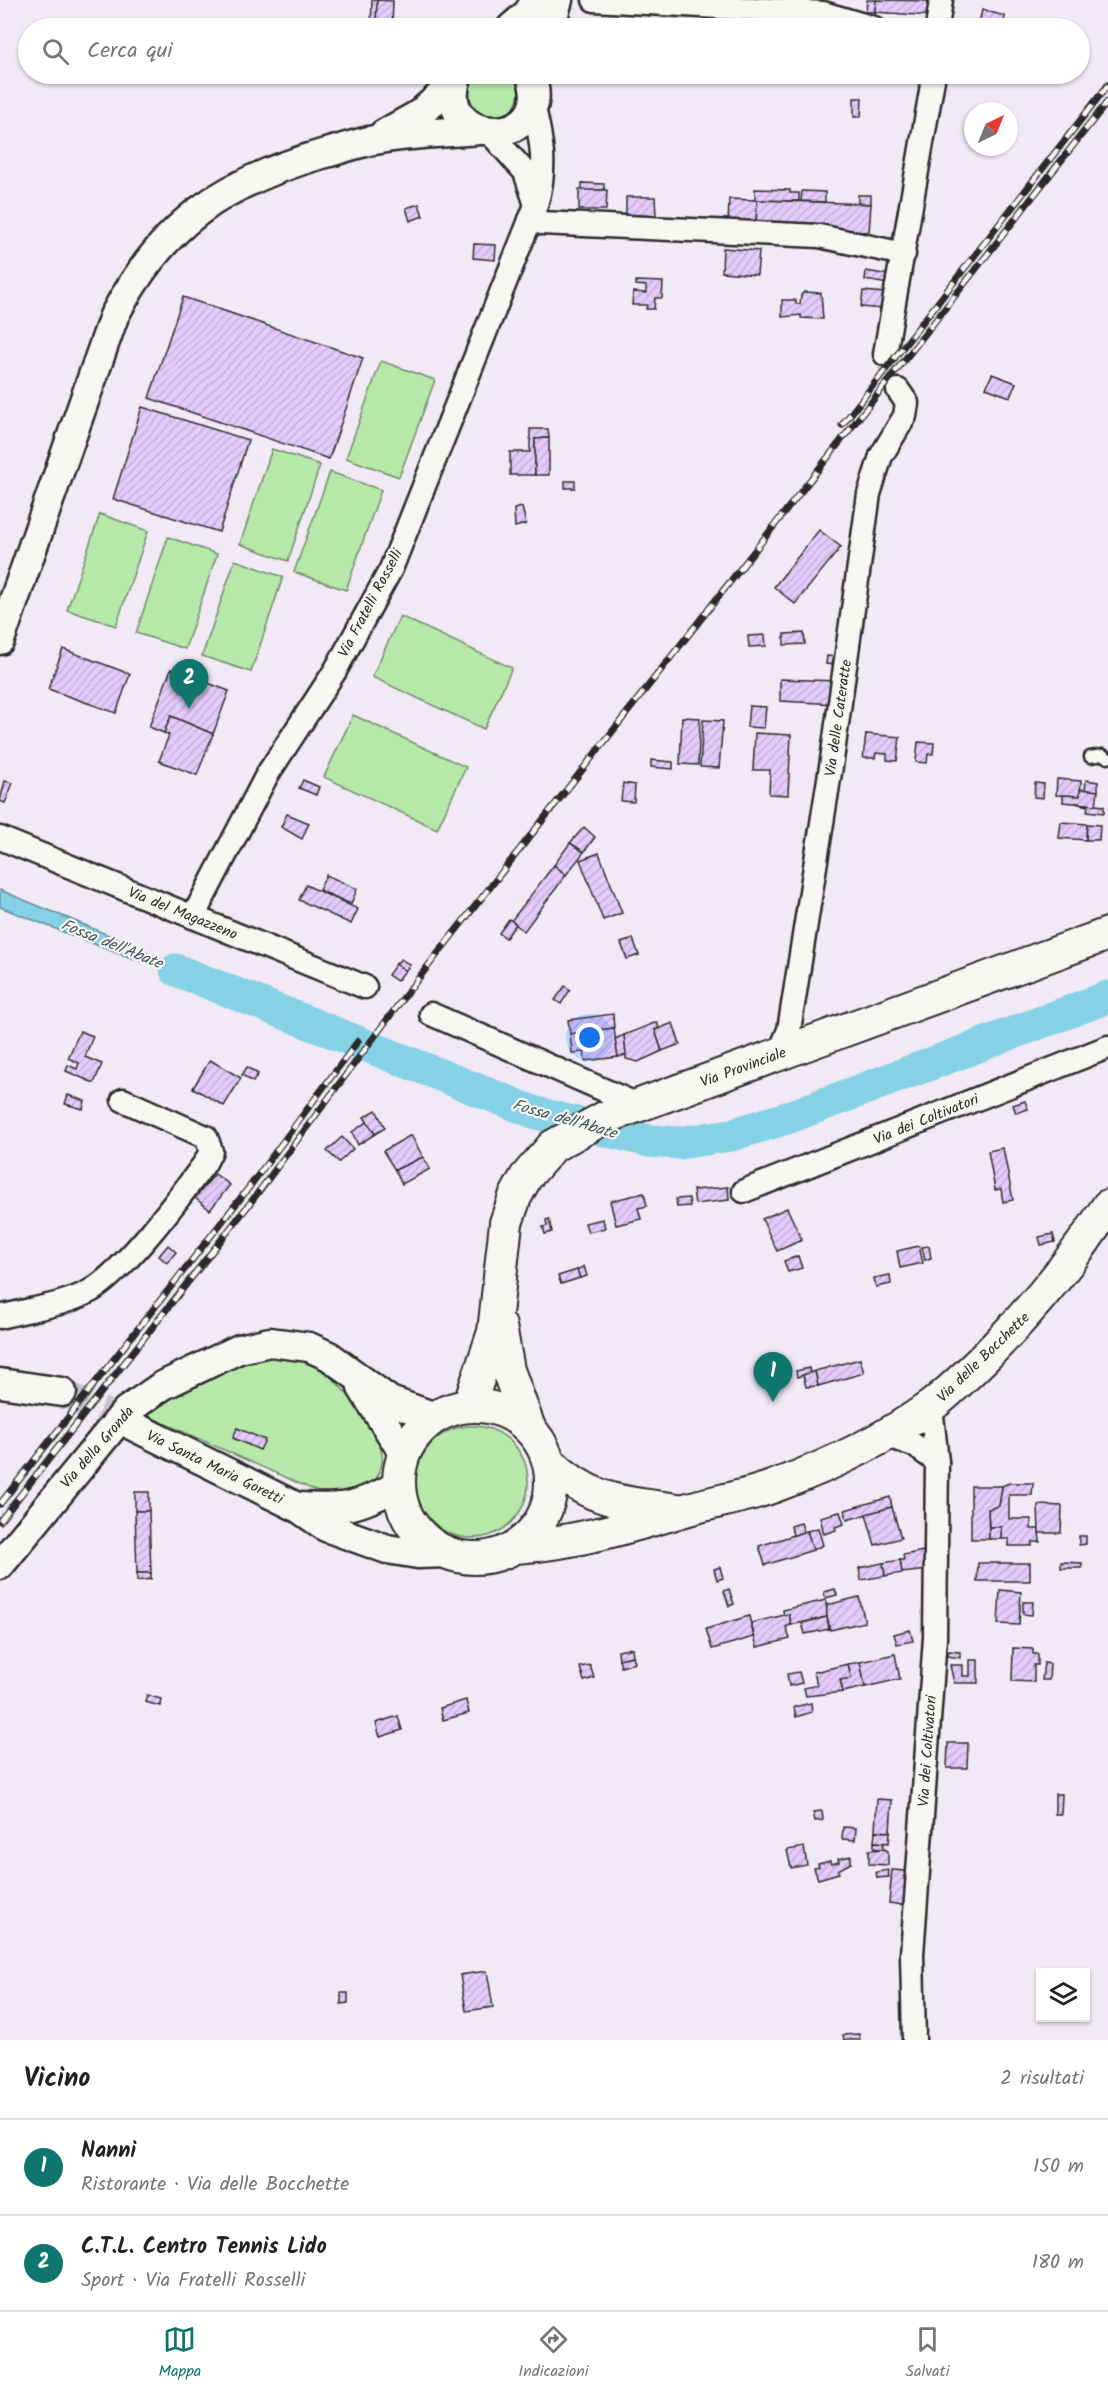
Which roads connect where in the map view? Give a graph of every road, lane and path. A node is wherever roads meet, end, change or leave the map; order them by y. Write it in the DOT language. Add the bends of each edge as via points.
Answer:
graph roads {
  1 [pos="537,0"];
  2 [pos="558,0"];
  3 [pos="594,0"];
  4 [pos="941,0"];
  5 [pos="522,18"];
  6 [pos="553,18"];
  7 [pos="838,18"];
  8 [pos="938,18"];
  9 [pos="451,84"];
  10 [pos="455,84"];
  11 [pos="533,84"];
  12 [pos="932,84"];
  13 [pos="484,131"];
  14 [pos="374,140"];
  15 [pos="533,212"];
  16 [pos="904,254"];
  17 [pos="885,354"];
  18 [pos="898,390"];
  19 [pos="0,640"];
  20 [pos="1090,757"];
  21 [pos="1108,758"];
  22 [pos="0,838"];
  23 [pos="193,917"];
  24 [pos="1108,934"];
  25 [pos="365,987"];
  26 [pos="431,1014"];
  27 [pos="1108,1047"];
  28 [pos="779,1054"];
  29 [pos="1108,1060"];
  30 [pos="1069,1062"];
  31 [pos="123,1100"];
  32 [pos="638,1106"];
  33 [pos="744,1191"];
  34 [pos="1108,1206"];
  35 [pos="498,1314"];
  36 [pos="0,1317"];
  37 [pos="352,1374"];
  38 [pos="0,1383"];
  39 [pos="62,1392"];
  40 [pos="469,1406"];
  41 [pos="931,1406"];
  42 [pos="435,1417"];
  43 [pos="133,1426"];
  44 [pos="529,1428"];
  45 [pos="885,1435"];
  46 [pos="404,1454"];
  47 [pos="549,1462"];
  48 [pos="937,1462"];
  49 [pos="398,1485"];
  50 [pos="297,1507"];
  51 [pos="685,1510"];
  52 [pos="516,1547"];
  53 [pos="446,1553"];
  54 [pos="0,1565"];
  55 [pos="914,2040"];
  1 -- 5 [label="street"];
  2 -- 6 [label="street"];
  3 -- 7 [label="street"];
  4 -- 8 [label="street"];
  9 -- 14 [label="street" via="418,115"];
  10 -- 13 [label="street" via="458,111 467,122"];
  11 -- 13 [label="street" via="521,123 501,132"];
  11 -- 15 [label="street, Via Fratelli Rosselli" via="544,179"];
  12 -- 16 [label="street"];
  13 -- 14 [label="street"];
  13 -- 15 [label="street" via="525,172"];
  14 -- 19 [label="street" via="252,179 197,211 154,253 114,316"];
  15 -- 16 [label="street" via="541,223 819,236"];
  15 -- 23 [label="street, Via Fratelli Rosselli" via="391,568 335,671 267,775"];
  16 -- 17 [label="street"];
  18 -- 28 [label="street, Via delle Cateratte" via="907,403 905,416 881,456 868,502 831,771 789,1030"];
  20 -- 21 [label="lane"];
  22 -- 23 [label="street, Via del Magazzeno"];
  23 -- 25 [label="street, Via del Magazzeno"];
  24 -- 28 [label="main road, Via Provinciale"];
  26 -- 32 [label="street"];
  27 -- 30 [label="street, Via dei Coltivatori"];
  28 -- 32 [label="main road, Via Provinciale"];
  29 -- 30 [label="street"];
  30 -- 33 [label="street, Via dei Coltivatori"];
  31 -- 36 [label="street" via="206,1137 211,1150 205,1163 106,1279 78,1296"];
  32 -- 35 [label="main road, Via Provinciale" via="604,1118 554,1146 526,1177 506,1223"];
  34 -- 41 [label="main road, Via delle Bocchette" via="1085,1243 1035,1306"];
  35 -- 40 [label="main road, Via Provinciale" via="483,1372"];
  35 -- 44 [label="main road, Via Provinciale" via="508,1370"];
  37 -- 42 [label="street, Via della Gronda" via="390,1401"];
  37 -- 46 [label="street, Via della Gronda"];
  37 -- 54 [label="street, Via della Gronda" via="329,1356 309,1347 270,1342 220,1356 162,1386 116,1421"];
  38 -- 39 [label="street"];
  40 -- 42 [label="main road"];
  40 -- 44 [label="main road" via="501,1411"];
  41 -- 45 [label="main road, Via delle Bocchette"];
  41 -- 48 [label="street, Via dei Coltivatori"];
  42 -- 46 [label="main road" via="411,1439"];
  43 -- 50 [label="street, Via Santa Maria Goretti"];
  44 -- 47 [label="main road" via="542,1444"];
  45 -- 48 [label="street" via="914,1445"];
  45 -- 51 [label="main road, Via delle Bocchette" via="775,1486"];
  46 -- 49 [label="main road"];
  47 -- 51 [label="main road, Via delle Bocchette" via="567,1480 606,1499"];
  47 -- 52 [label="main road" via="550,1501 543,1519"];
  48 -- 55 [label="street, Via dei Coltivatori" via="935,1638 912,1954"];
  49 -- 50 [label="street, Via Santa Maria Goretti" via="370,1502 335,1510"];
  49 -- 53 [label="main road" via="412,1526 422,1538"];
  50 -- 53 [label="street, Via Santa Maria Goretti" via="326,1527 387,1549"];
  51 -- 52 [label="main road, Via delle Bocchette" via="637,1527 554,1545"];
  52 -- 53 [label="main road" via="482,1559"];
}
